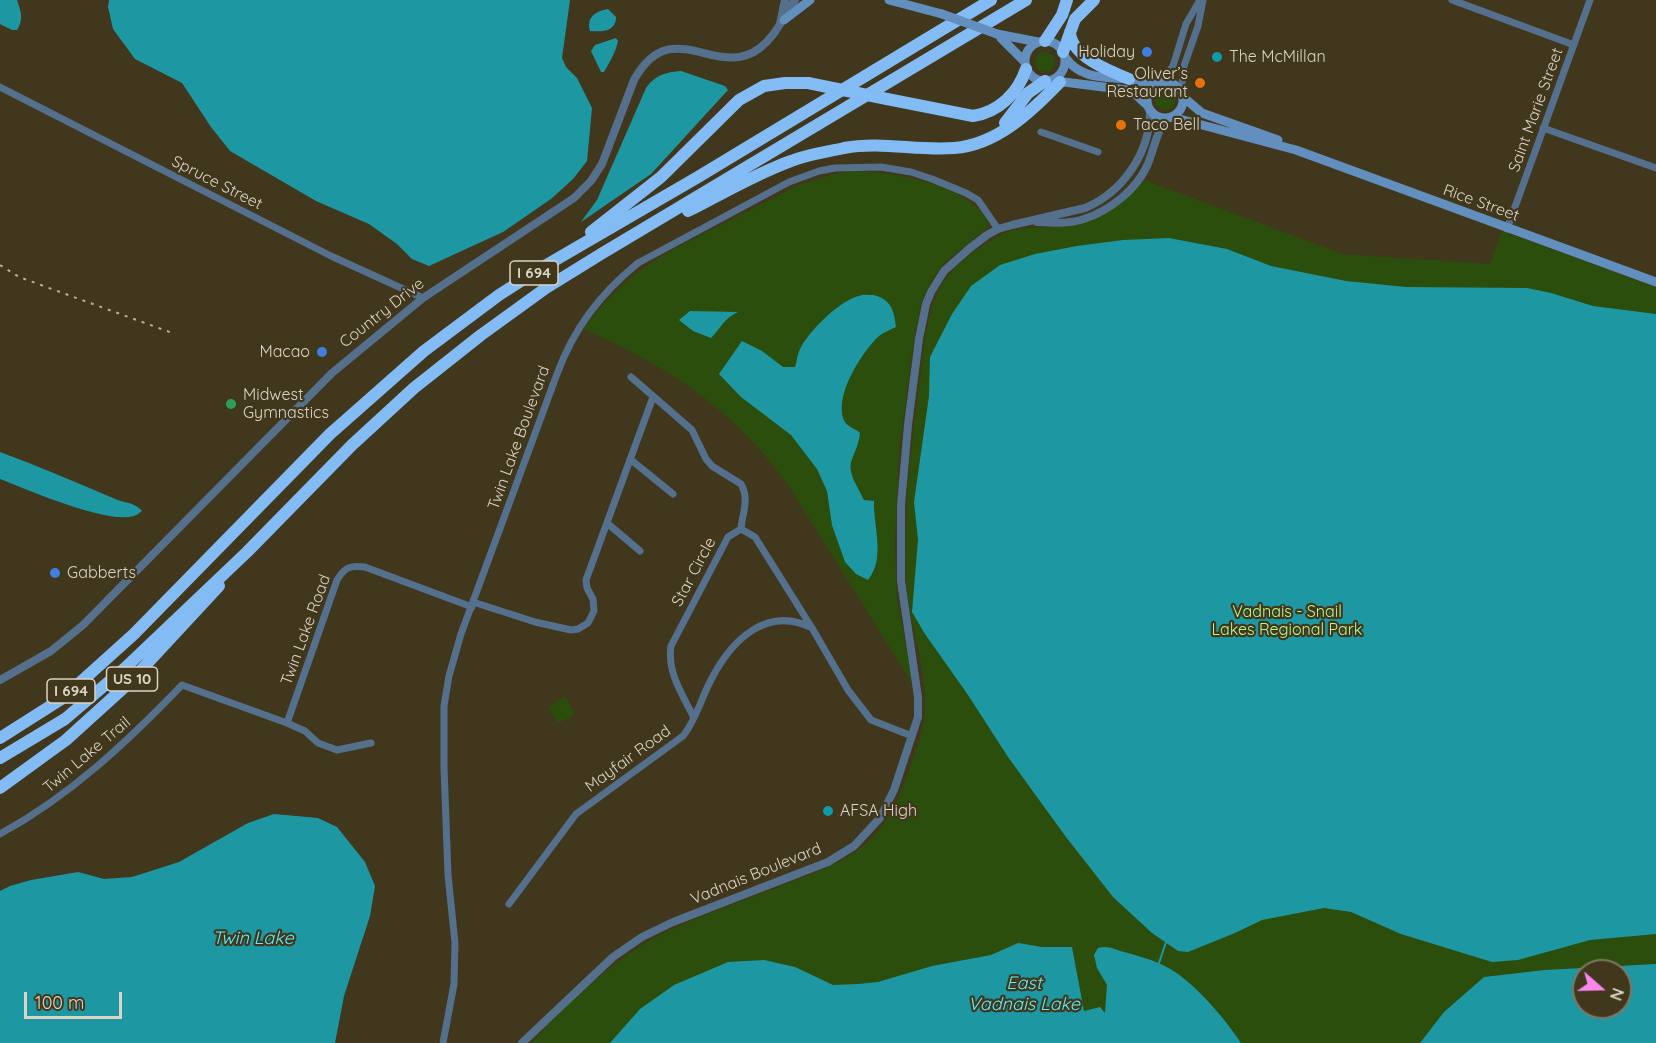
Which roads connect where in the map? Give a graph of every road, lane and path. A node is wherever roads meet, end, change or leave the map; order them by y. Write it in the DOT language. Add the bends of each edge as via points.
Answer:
graph roads {
  1 [pos="785,0"];
  2 [pos="795,0"];
  3 [pos="810,0"];
  4 [pos="889,0"];
  5 [pos="991,0"];
  6 [pos="1026,0"];
  7 [pos="1066,0"];
  8 [pos="1094,0"];
  9 [pos="1201,0"];
  10 [pos="1452,0"];
  11 [pos="1590,0"];
  12 [pos="782,22"];
  13 [pos="1070,32"];
  14 [pos="996,34"];
  15 [pos="1042,42"];
  16 [pos="1574,45"];
  17 [pos="1064,54"];
  18 [pos="1026,65"];
  19 [pos="1129,79"];
  20 [pos="1052,81"];
  21 [pos="1158,83"];
  22 [pos="0,87"];
  23 [pos="1182,95"];
  24 [pos="1149,108"];
  25 [pos="1169,118"];
  26 [pos="1544,128"];
  27 [pos="1041,132"];
  28 [pos="1296,150"];
  29 [pos="1098,152"];
  30 [pos="1656,168"];
  31 [pos="1117,194"];
  32 [pos="998,229"];
  33 [pos="1507,229"];
  34 [pos="601,254"];
  35 [pos="1656,282"];
  36 [pos="499,295"];
  37 [pos="423,298"];
  38 [pos="631,377"];
  39 [pos="653,397"];
  40 [pos="630,459"];
  41 [pos="673,494"];
  42 [pos="607,523"];
  43 [pos="741,529"];
  44 [pos="640,551"];
  45 [pos="247,552"];
  46 [pos="473,604"];
  47 [pos="812,628"];
  48 [pos="0,680"];
  49 [pos="693,716"];
  50 [pos="287,723"];
  51 [pos="912,736"];
  52 [pos="0,738"];
  53 [pos="371,743"];
  54 [pos="0,758"];
  55 [pos="0,788"];
  56 [pos="0,834"];
  57 [pos="510,904"];
  58 [pos="443,1043"];
  59 [pos="522,1043"];
  1 -- 12 [label="street, Country Drive"];
  2 -- 12 [label="street, Country Drive"];
  3 -- 12 [label="main road"];
  4 -- 14 [label="main road, bridge"];
  5 -- 36 [label="highway, I 694"];
  6 -- 34 [label="highway, I 694"];
  7 -- 15 [label="highway" via="1062,15"];
  8 -- 13 [label="highway" via="1075,19"];
  9 -- 21 [label="street" via="1186,24 1173,66"];
  9 -- 23 [label="street" via="1198,26 1184,66"];
  10 -- 16 [label="street"];
  11 -- 16 [label="street, Saint Marie Street"];
  12 -- 37 [label="street, Country Drive" via="759,49 742,56 721,57 678,48 653,57 638,72 591,181 548,217"];
  13 -- 17 [label="highway"];
  13 -- 19 [label="highway" via="1071,43 1094,62"];
  14 -- 15 [label="main road"];
  14 -- 18 [label="main road"];
  15 -- 17 [label="main road" via="1058,46"];
  15 -- 18 [label="main road" via="1029,50"];
  16 -- 26 [label="street, Saint Marie Street"];
  17 -- 19 [label="main road" via="1073,67 1088,75"];
  17 -- 20 [label="main road" via="1060,73"];
  18 -- 20 [label="main road" via="1034,77"];
  18 -- 36 [label="highway, bridge" via="1020,85 998,108 985,114 965,115 808,83 764,86 739,100 646,190"];
  19 -- 21 [label="main road"];
  20 -- 24 [label="main road" via="1127,90"];
  20 -- 34 [label="highway" via="1037,105 987,141 953,148 857,146 793,160"];
  21 -- 23 [label="main road" via="1173,84"];
  21 -- 24 [label="main road" via="1148,94"];
  22 -- 37 [label="street, Spruce Street" via="332,256"];
  23 -- 25 [label="main road" via="1181,109"];
  23 -- 28 [label="main road, Rice Street" via="1198,111 1274,137"];
  24 -- 25 [label="main road" via="1160,118"];
  24 -- 31 [label="street" via="1150,122 1142,151"];
  25 -- 28 [label="main road, Rice Street"];
  25 -- 31 [label="street" via="1158,131 1136,184"];
  26 -- 30 [label="street"];
  26 -- 33 [label="street, Saint Marie Street"];
  27 -- 29 [label="street"];
  28 -- 33 [label="main road, Rice Street"];
  31 -- 32 [label="street, Vadnais Boulevard" via="1085,208"];
  32 -- 46 [label="street, Twin Lake Boulevard" via="978,200 932,179 881,167 835,168 789,182 638,264 603,295 568,345"];
  32 -- 51 [label="street, Vadnais Boulevard" via="952,262 931,292 923,317 901,494 904,607 918,697 918,717"];
  33 -- 35 [label="main road, Rice Street"];
  34 -- 45 [label="highway, I 694" via="546,288 414,388"];
  36 -- 52 [label="highway, I 694" via="360,405 134,634 63,698"];
  37 -- 48 [label="street, Country Drive" via="316,388 83,625 51,651"];
  38 -- 39 [label="street"];
  39 -- 40 [label="street"];
  39 -- 43 [label="street" via="692,430 712,466 741,484 746,508"];
  40 -- 41 [label="street"];
  40 -- 42 [label="street"];
  42 -- 44 [label="street"];
  42 -- 46 [label="street" via="586,580 594,611 583,627 571,630"];
  43 -- 47 [label="street" via="755,537"];
  43 -- 49 [label="street, Star Circle" via="728,537 671,646 672,672"];
  45 -- 54 [label="highway, I 694" via="125,669 65,719"];
  45 -- 55 [label="highway, US 10" via="130,682 66,740"];
  46 -- 50 [label="street, Twin Lake Road" via="365,567 343,570"];
  46 -- 58 [label="street, Twin Lake Boulevard" via="454,655 444,706 448,875 455,943 454,984"];
  47 -- 49 [label="street, Mayfair Road" via="780,621 753,629 721,663"];
  47 -- 51 [label="street" via="848,690 871,720"];
  49 -- 57 [label="street, Mayfair Road" via="683,736 576,814"];
  50 -- 53 [label="street" via="337,750"];
  50 -- 56 [label="street, Twin Lake Trail" via="182,685 89,774"];
  51 -- 59 [label="street, Vadnais Boulevard" via="887,805 854,846 828,862 642,937 613,957"];
}
